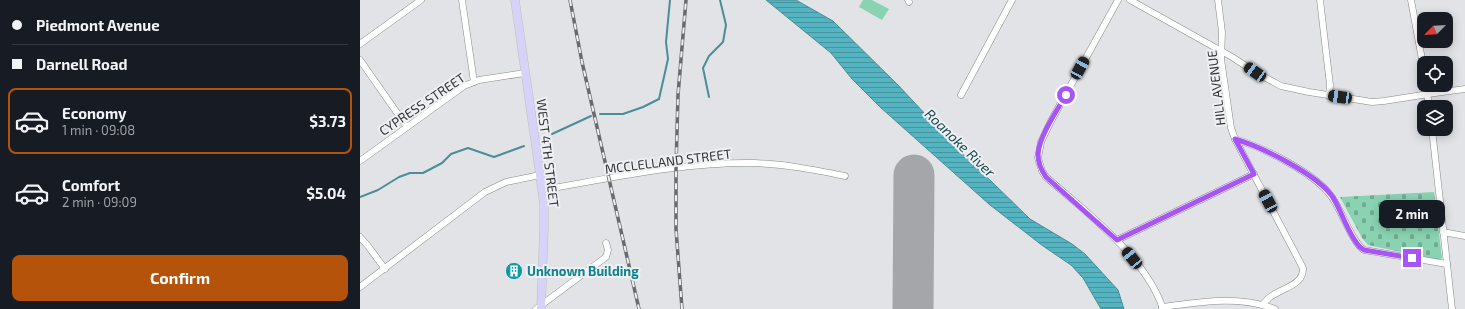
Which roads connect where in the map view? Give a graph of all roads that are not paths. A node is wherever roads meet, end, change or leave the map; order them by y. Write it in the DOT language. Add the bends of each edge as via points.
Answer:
graph roads {
  1 [pos="421,0"];
  2 [pos="462,0"];
  3 [pos="515,0"];
  4 [pos="1012,0"];
  5 [pos="1118,0"];
  6 [pos="1130,0"];
  7 [pos="1218,0"];
  8 [pos="1320,0"];
  9 [pos="1411,0"];
  10 [pos="360,44"];
  11 [pos="1221,51"];
  12 [pos="1421,56"];
  13 [pos="360,60"];
  14 [pos="525,73"];
  15 [pos="474,82"];
  16 [pos="1465,89"];
  17 [pos="1428,94"];
  18 [pos="960,95"];
  19 [pos="1329,96"];
  20 [pos="1428,100"];
  21 [pos="407,127"];
  22 [pos="1433,136"];
  23 [pos="1235,139"];
  24 [pos="360,161"];
  25 [pos="1254,174"];
  26 [pos="540,175"];
  27 [pos="845,176"];
  28 [pos="542,190"];
  29 [pos="1443,232"];
  30 [pos="1465,236"];
  31 [pos="360,237"];
  32 [pos="1117,240"];
  33 [pos="606,243"];
  34 [pos="1447,264"];
  35 [pos="385,269"];
  36 [pos="360,287"];
  37 [pos="1263,305"];
  38 [pos="539,308"];
  39 [pos="1163,308"];
  40 [pos="1275,309"];
  41 [pos="1452,309"];
  1 -- 10 [label="street"];
  2 -- 15 [label="street"];
  3 -- 14 [label="main road, WEST 4TH STREET"];
  4 -- 18 [label="street"];
  5 -- 32 [label="street" via="1039,147 1039,162 1046,177"];
  6 -- 11 [label="street"];
  7 -- 11 [label="street, HILL AVENUE" via="1222,32"];
  8 -- 19 [label="street" via="1330,85"];
  9 -- 12 [label="street"];
  11 -- 19 [label="street" via="1281,86"];
  11 -- 23 [label="street, HILL AVENUE" via="1230,122"];
  13 -- 21 [label="street"];
  14 -- 15 [label="street, CYPRESS STREET"];
  14 -- 26 [label="main road, WEST 4TH STREET"];
  15 -- 21 [label="street, CYPRESS STREET" via="456,91"];
  16 -- 17 [label="street"];
  17 -- 19 [label="street" via="1372,102"];
  17 -- 20 [label="street"];
  21 -- 24 [label="street, CYPRESS STREET"];
  22 -- 29 [label="street"];
  23 -- 25 [label="street, HILL AVENUE"];
  23 -- 34 [label="street" via="1267,151 1321,185 1332,196 1357,244 1364,250"];
  25 -- 32 [label="street"];
  25 -- 37 [label="street, HILL AVENUE" via="1303,268 1303,274 1298,281 1269,297"];
  26 -- 28 [label="main road, WEST 4TH STREET"];
  26 -- 35 [label="street" via="506,182 485,192"];
  27 -- 28 [label="street, MCCLELLAND STREET" via="799,166 734,163 657,170"];
  28 -- 38 [label="main road, WEST 4TH STREET" via="544,228"];
  29 -- 30 [label="street"];
  29 -- 34 [label="street"];
  31 -- 35 [label="street"];
  32 -- 39 [label="street" via="1143,272"];
  33 -- 38 [label="street" via="606,256"];
  34 -- 41 [label="street"];
  35 -- 36 [label="street"];
  37 -- 39 [label="street" via="1219,300"];
  37 -- 40 [label="street"];
}
